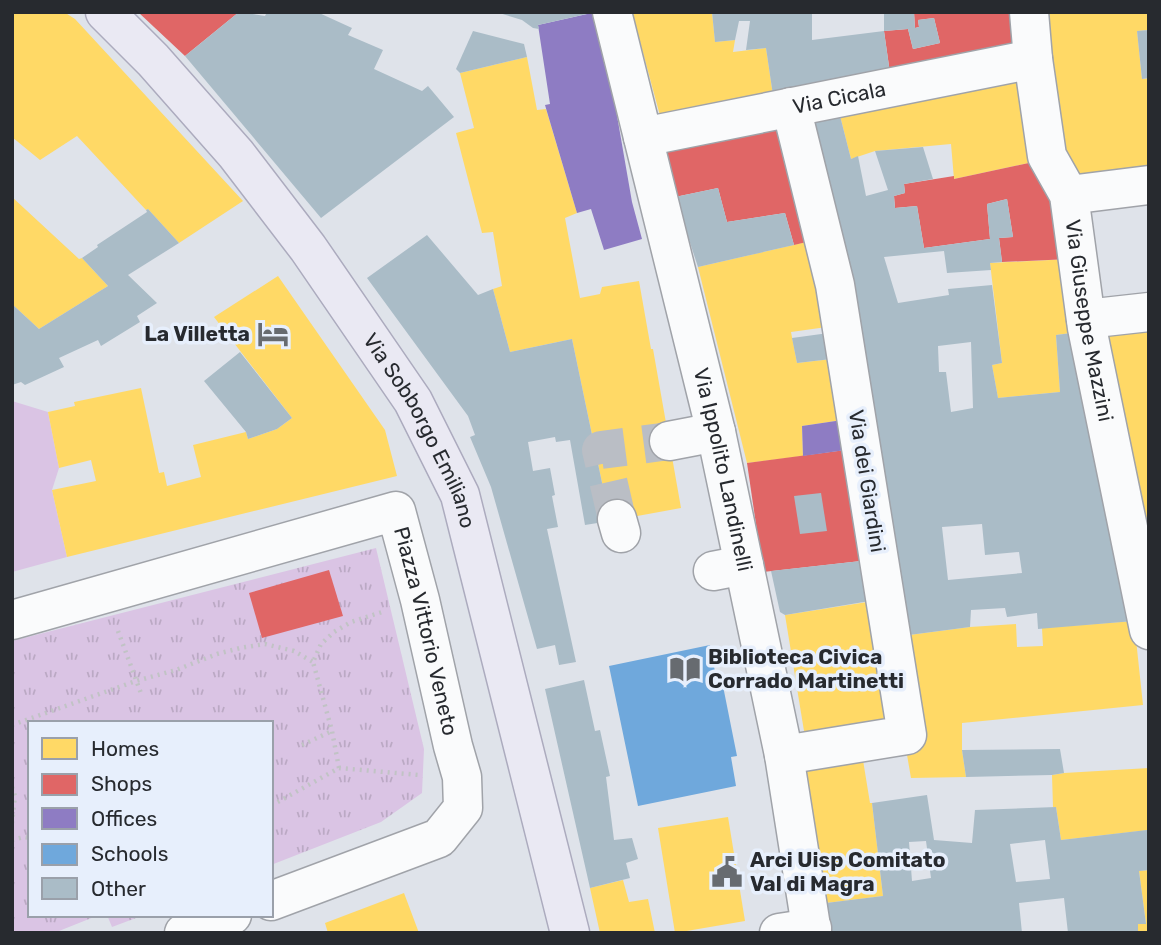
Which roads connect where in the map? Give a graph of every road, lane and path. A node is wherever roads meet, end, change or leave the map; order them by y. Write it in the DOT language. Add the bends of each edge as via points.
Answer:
graph roads {
  1 [pos="105,12"];
  2 [pos="612,12"];
  3 [pos="1033,13"];
  4 [pos="1033,59"];
  5 [pos="791,107"];
  6 [pos="643,137"];
  7 [pos="1149,185"];
  8 [pos="1069,195"];
  9 [pos="1149,312"];
  10 [pos="1086,320"];
  11 [pos="716,432"];
  12 [pos="669,441"];
  13 [pos="105,594"];
  14 [pos="420,600"];
  15 [pos="12,620"];
  16 [pos="1149,630"];
  17 [pos="313,662"];
  18 [pos="136,681"];
  19 [pos="142,696"];
  20 [pos="12,725"];
  21 [pos="332,732"];
  22 [pos="302,745"];
  23 [pos="784,755"];
  24 [pos="340,768"];
  25 [pos="462,777"];
  26 [pos="12,787"];
  27 [pos="273,804"];
  28 [pos="12,823"];
  29 [pos="273,900"];
  30 [pos="227,917"];
  31 [pos="801,931"];
  32 [pos="184,933"];
  33 [pos="570,933"];
  1 -- 33 [label="main road, Via Sobborgo Emiliano" via="236,154 308,248 425,424 460,495"];
  2 -- 6 [label="street, Via Ippolito Landinelli"];
  3 -- 4 [label="street, Via Giuseppe Mazzini"];
  4 -- 5 [label="street, Via Cicala"];
  4 -- 8 [label="street, Via Giuseppe Mazzini" via="1047,156"];
  5 -- 6 [label="street, Via Cicala"];
  5 -- 23 [label="street, Via dei Giardini" via="835,285 908,735"];
  6 -- 11 [label="street, Via Ippolito Landinelli"];
  7 -- 8 [label="street"];
  8 -- 10 [label="street, Via Giuseppe Mazzini"];
  9 -- 10 [label="street"];
  10 -- 16 [label="street, Via Giuseppe Mazzini"];
  11 -- 12 [label="street"];
  11 -- 23 [label="street, Via Ippolito Landinelli" via="728,568"];
  13 -- 14 [label="street, Piazza Vittorio Veneto" via="396,510"];
  13 -- 15 [label="street, Piazza Vittorio Veneto"];
  13 -- 18 [label="path"];
  14 -- 17 [label="path" via="351,622 321,644"];
  14 -- 25 [label="street, Piazza Vittorio Veneto"];
  17 -- 18 [label="path" via="294,651 265,644"];
  17 -- 21 [label="path"];
  18 -- 19 [label="path"];
  18 -- 20 [label="path"];
  21 -- 22 [label="path"];
  21 -- 24 [label="path"];
  23 -- 31 [label="street, Via Ippolito Landinelli"];
  24 -- 25 [label="path"];
  24 -- 27 [label="path"];
  25 -- 29 [label="street, Piazza Vittorio Veneto" via="463,808 439,838"];
  26 -- 28 [label="path"];
  30 -- 32 [label="street"];
}
